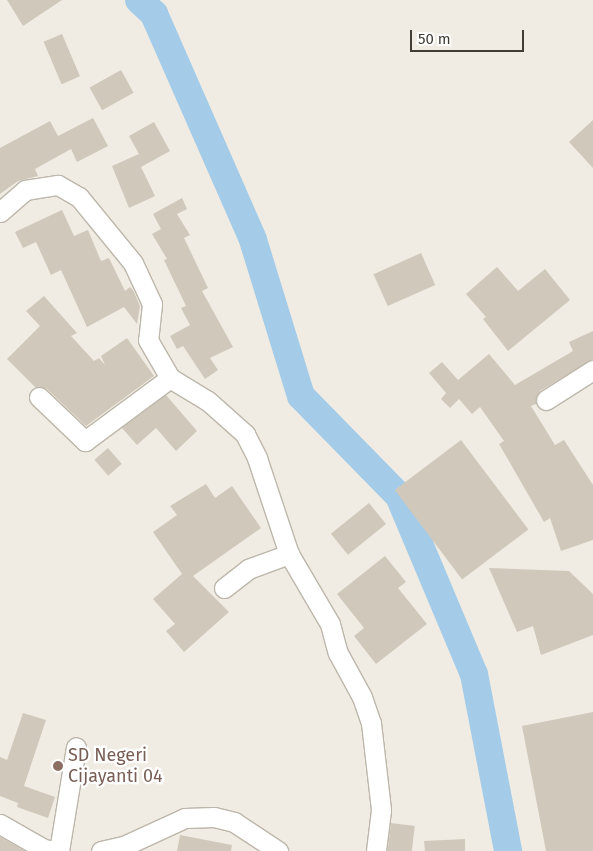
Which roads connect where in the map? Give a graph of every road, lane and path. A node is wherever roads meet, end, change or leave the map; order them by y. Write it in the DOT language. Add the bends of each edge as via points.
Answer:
graph roads {
  1 [pos="0,212"];
  2 [pos="593,370"];
  3 [pos="170,378"];
  4 [pos="39,398"];
  5 [pos="546,400"];
  6 [pos="289,554"];
  7 [pos="224,588"];
  8 [pos="76,747"];
  9 [pos="0,824"];
  10 [pos="55,851"];
  11 [pos="60,851"];
  12 [pos="101,851"];
  13 [pos="278,851"];
  14 [pos="376,851"];
  1 -- 3 [label="street" via="26,190 58,185 79,196 133,263 152,304 148,340"];
  2 -- 5 [label="street"];
  3 -- 4 [label="street" via="84,441"];
  3 -- 6 [label="street" via="208,401 245,434 257,458"];
  6 -- 7 [label="street" via="248,569"];
  6 -- 14 [label="street" via="330,624 338,653 362,697 371,724 381,810"];
  8 -- 11 [label="street"];
  9 -- 10 [label="street" via="44,849"];
  12 -- 13 [label="street" via="126,844 185,818 214,817 234,822"];
}
